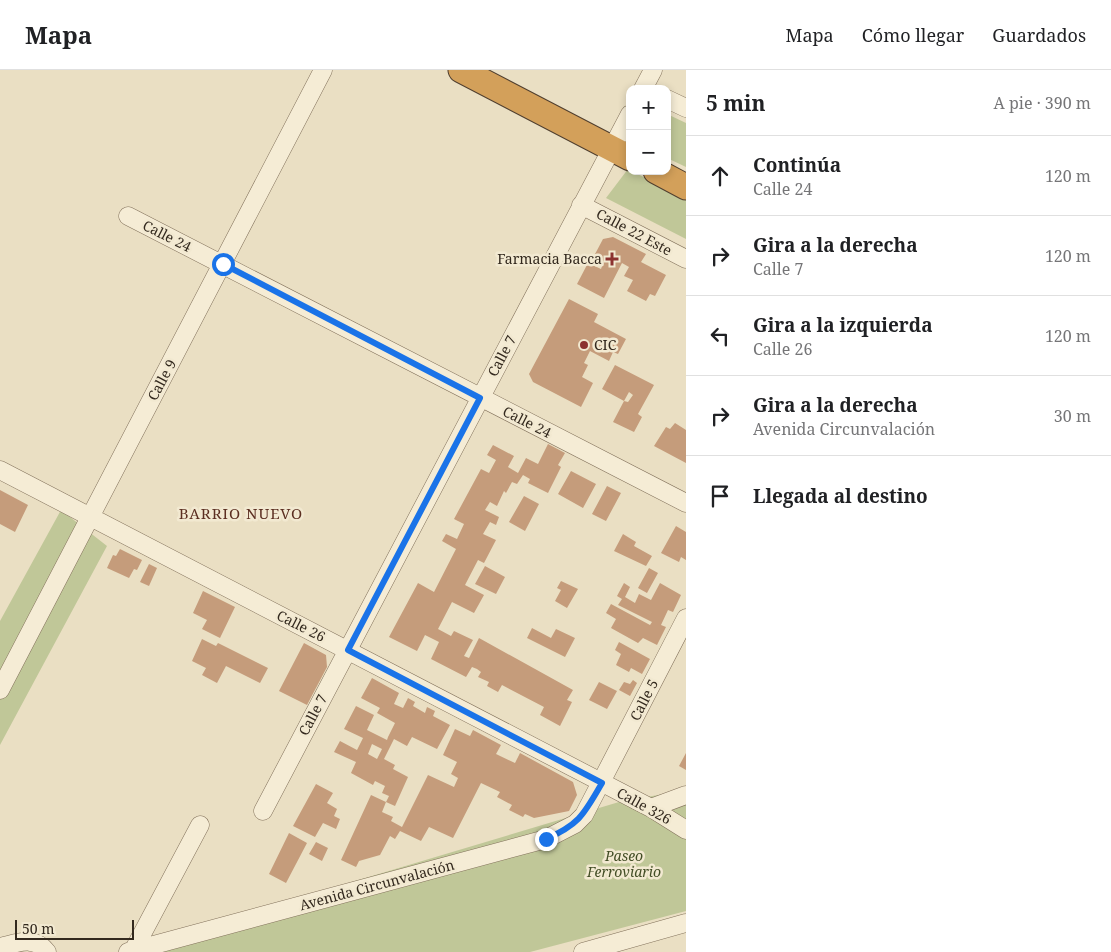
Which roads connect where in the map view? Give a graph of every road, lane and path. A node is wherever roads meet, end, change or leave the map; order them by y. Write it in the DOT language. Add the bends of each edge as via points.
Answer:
graph roads {
  1 [pos="323,70"];
  2 [pos="461,70"];
  3 [pos="653,70"];
  4 [pos="646,85"];
  5 [pos="671,101"];
  6 [pos="686,108"];
  7 [pos="626,130"];
  8 [pos="621,153"];
  9 [pos="664,175"];
  10 [pos="686,187"];
  11 [pos="581,205"];
  12 [pos="128,216"];
  13 [pos="686,259"];
  14 [pos="223,264"];
  15 [pos="480,398"];
  16 [pos="0,470"];
  17 [pos="686,504"];
  18 [pos="90,517"];
  19 [pos="686,618"];
  20 [pos="348,650"];
  21 [pos="0,690"];
  22 [pos="602,783"];
  23 [pos="686,795"];
  24 [pos="651,808"];
  25 [pos="263,811"];
  26 [pos="200,824"];
  27 [pos="686,830"];
  28 [pos="686,923"];
  29 [pos="0,947"];
  30 [pos="131,951"];
  31 [pos="47,952"];
  32 [pos="583,952"];
  1 -- 14 [label="street, Calle 9"];
  2 -- 8 [label="highway"];
  3 -- 4 [label="street"];
  5 -- 6 [label="street"];
  7 -- 8 [label="street, Calle 7"];
  8 -- 11 [label="street, Calle 7"];
  9 -- 10 [label="highway"];
  11 -- 13 [label="street, Calle 22 Este"];
  11 -- 15 [label="street, Calle 7"];
  12 -- 14 [label="street, Calle 24"];
  14 -- 15 [label="street, Calle 24"];
  14 -- 18 [label="street, Calle 9"];
  15 -- 17 [label="street, Calle 24"];
  15 -- 20 [label="street, Calle 7"];
  16 -- 18 [label="street, Calle 26"];
  18 -- 20 [label="street, Calle 26"];
  18 -- 21 [label="street, Calle 9"];
  19 -- 22 [label="street, Calle 5"];
  20 -- 22 [label="street, Calle 26"];
  20 -- 25 [label="street, Calle 7"];
  22 -- 24 [label="street, Calle 326"];
  22 -- 30 [label="street, Avenida Circunvalación" via="584,815 575,824 546,839"];
  23 -- 24 [label="street"];
  24 -- 27 [label="street, Calle 326"];
  26 -- 30 [label="street"];
  28 -- 32 [label="street"];
  29 -- 31 [label="street" via="37,942"];
}
